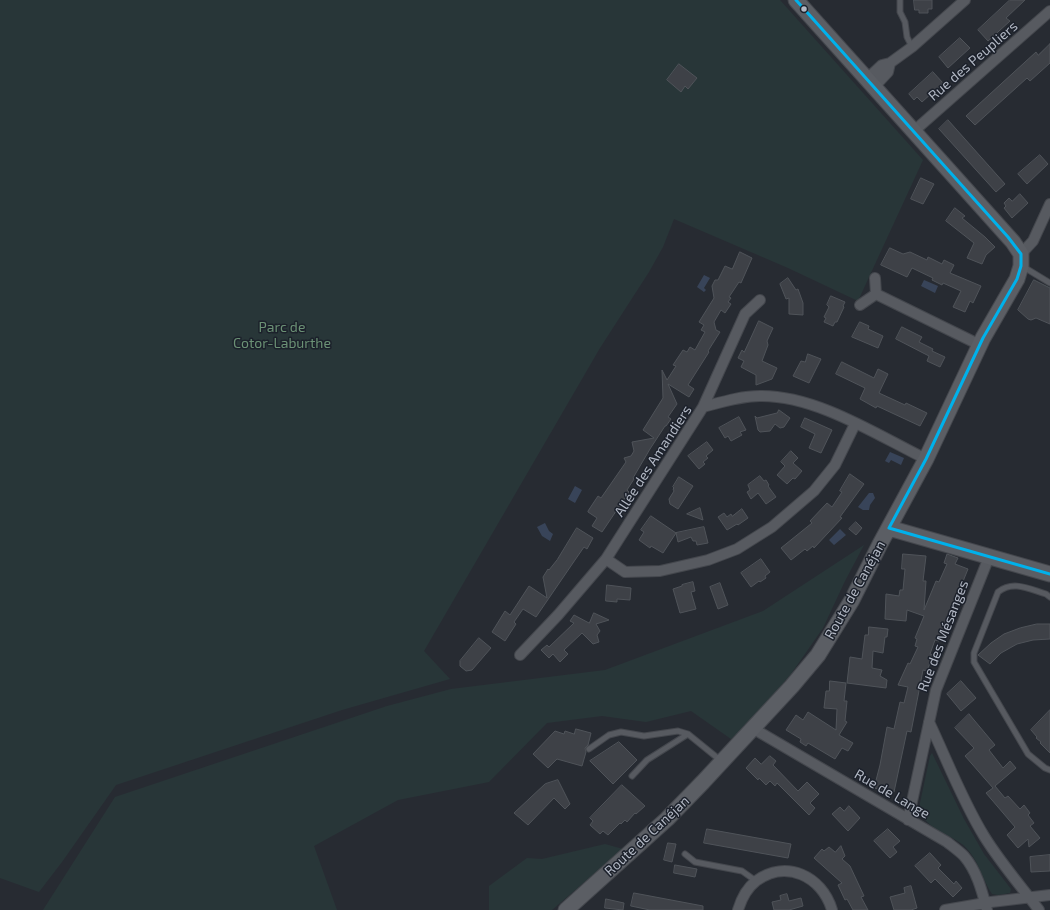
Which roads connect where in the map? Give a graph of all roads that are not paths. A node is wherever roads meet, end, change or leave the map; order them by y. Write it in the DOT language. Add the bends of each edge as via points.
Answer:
graph roads {
  1 [pos="796,0"];
  2 [pos="900,0"];
  3 [pos="965,0"];
  4 [pos="1050,11"];
  5 [pos="912,47"];
  6 [pos="870,83"];
  7 [pos="914,131"];
  8 [pos="1050,204"];
  9 [pos="1021,260"];
  10 [pos="875,278"];
  11 [pos="1050,283"];
  12 [pos="876,294"];
  13 [pos="760,300"];
  14 [pos="860,305"];
  15 [pos="980,345"];
  16 [pos="703,407"];
  17 [pos="855,424"];
  18 [pos="926,459"];
  19 [pos="889,528"];
  20 [pos="989,557"];
  21 [pos="606,559"];
  22 [pos="1050,574"];
  23 [pos="1050,597"];
  24 [pos="520,655"];
  25 [pos="929,722"];
  26 [pos="754,729"];
  27 [pos="688,734"];
  28 [pos="589,749"];
  29 [pos="723,762"];
  30 [pos="1050,770"];
  31 [pos="632,776"];
  32 [pos="908,820"];
  33 [pos="685,854"];
  34 [pos="756,881"];
  35 [pos="1050,895"];
  36 [pos="1029,897"];
  37 [pos="986,906"];
  38 [pos="566,910"];
  39 [pos="738,910"];
  40 [pos="832,910"];
  41 [pos="945,910"];
  42 [pos="1038,910"];
  1 -- 6 [label="street"];
  2 -- 5 [label="lane" via="906,36"];
  3 -- 5 [label="street"];
  4 -- 7 [label="street, Rue des Peupliers"];
  5 -- 6 [label="street" via="890,63 882,65"];
  6 -- 7 [label="street"];
  7 -- 9 [label="street" via="1008,237"];
  8 -- 9 [label="street, Route de Canéjan"];
  9 -- 11 [label="lane"];
  9 -- 15 [label="street, Route de Canéjan" via="1017,279"];
  10 -- 12 [label="street"];
  12 -- 14 [label="street"];
  12 -- 15 [label="street"];
  13 -- 16 [label="street" via="745,314"];
  15 -- 18 [label="street, Route de Canéjan"];
  16 -- 17 [label="street, Allée des Amandiers" via="750,396 777,397 806,402"];
  16 -- 21 [label="street, Allée des Amandiers"];
  17 -- 18 [label="street, Allée des Amandiers"];
  17 -- 21 [label="street" via="835,465 814,491 772,527 737,549 708,560 660,571 625,572"];
  18 -- 19 [label="street, Route de Canéjan"];
  19 -- 20 [label="street"];
  19 -- 26 [label="street, Route de Canéjan" via="852,600 818,655"];
  20 -- 22 [label="street"];
  20 -- 25 [label="street, Rue des Mésanges" via="936,690"];
  21 -- 24 [label="street, Allée des Amandiers"];
  23 -- 30 [label="lane" via="1013,585 998,592 974,654 974,662 1028,754"];
  25 -- 32 [label="street, Rue des Mésanges"];
  25 -- 36 [label="street" via="984,836"];
  26 -- 29 [label="street, Route de Canéjan"];
  26 -- 32 [label="street, Rue de Lange"];
  27 -- 28 [label="lane" via="678,731 644,736 621,732 608,735"];
  27 -- 29 [label="lane"];
  27 -- 31 [label="lane" via="647,760"];
  29 -- 38 [label="street, Route de Canéjan" via="667,819"];
  32 -- 37 [label="street, Rue de Lange" via="947,842 963,855 972,867"];
  33 -- 34 [label="lane" via="695,862 742,871"];
  34 -- 39 [label="street" via="746,892"];
  34 -- 40 [label="street" via="778,872 797,873 818,884 826,894"];
  35 -- 36 [label="street"];
  36 -- 37 [label="street"];
  36 -- 42 [label="street"];
  37 -- 41 [label="street"];
}
